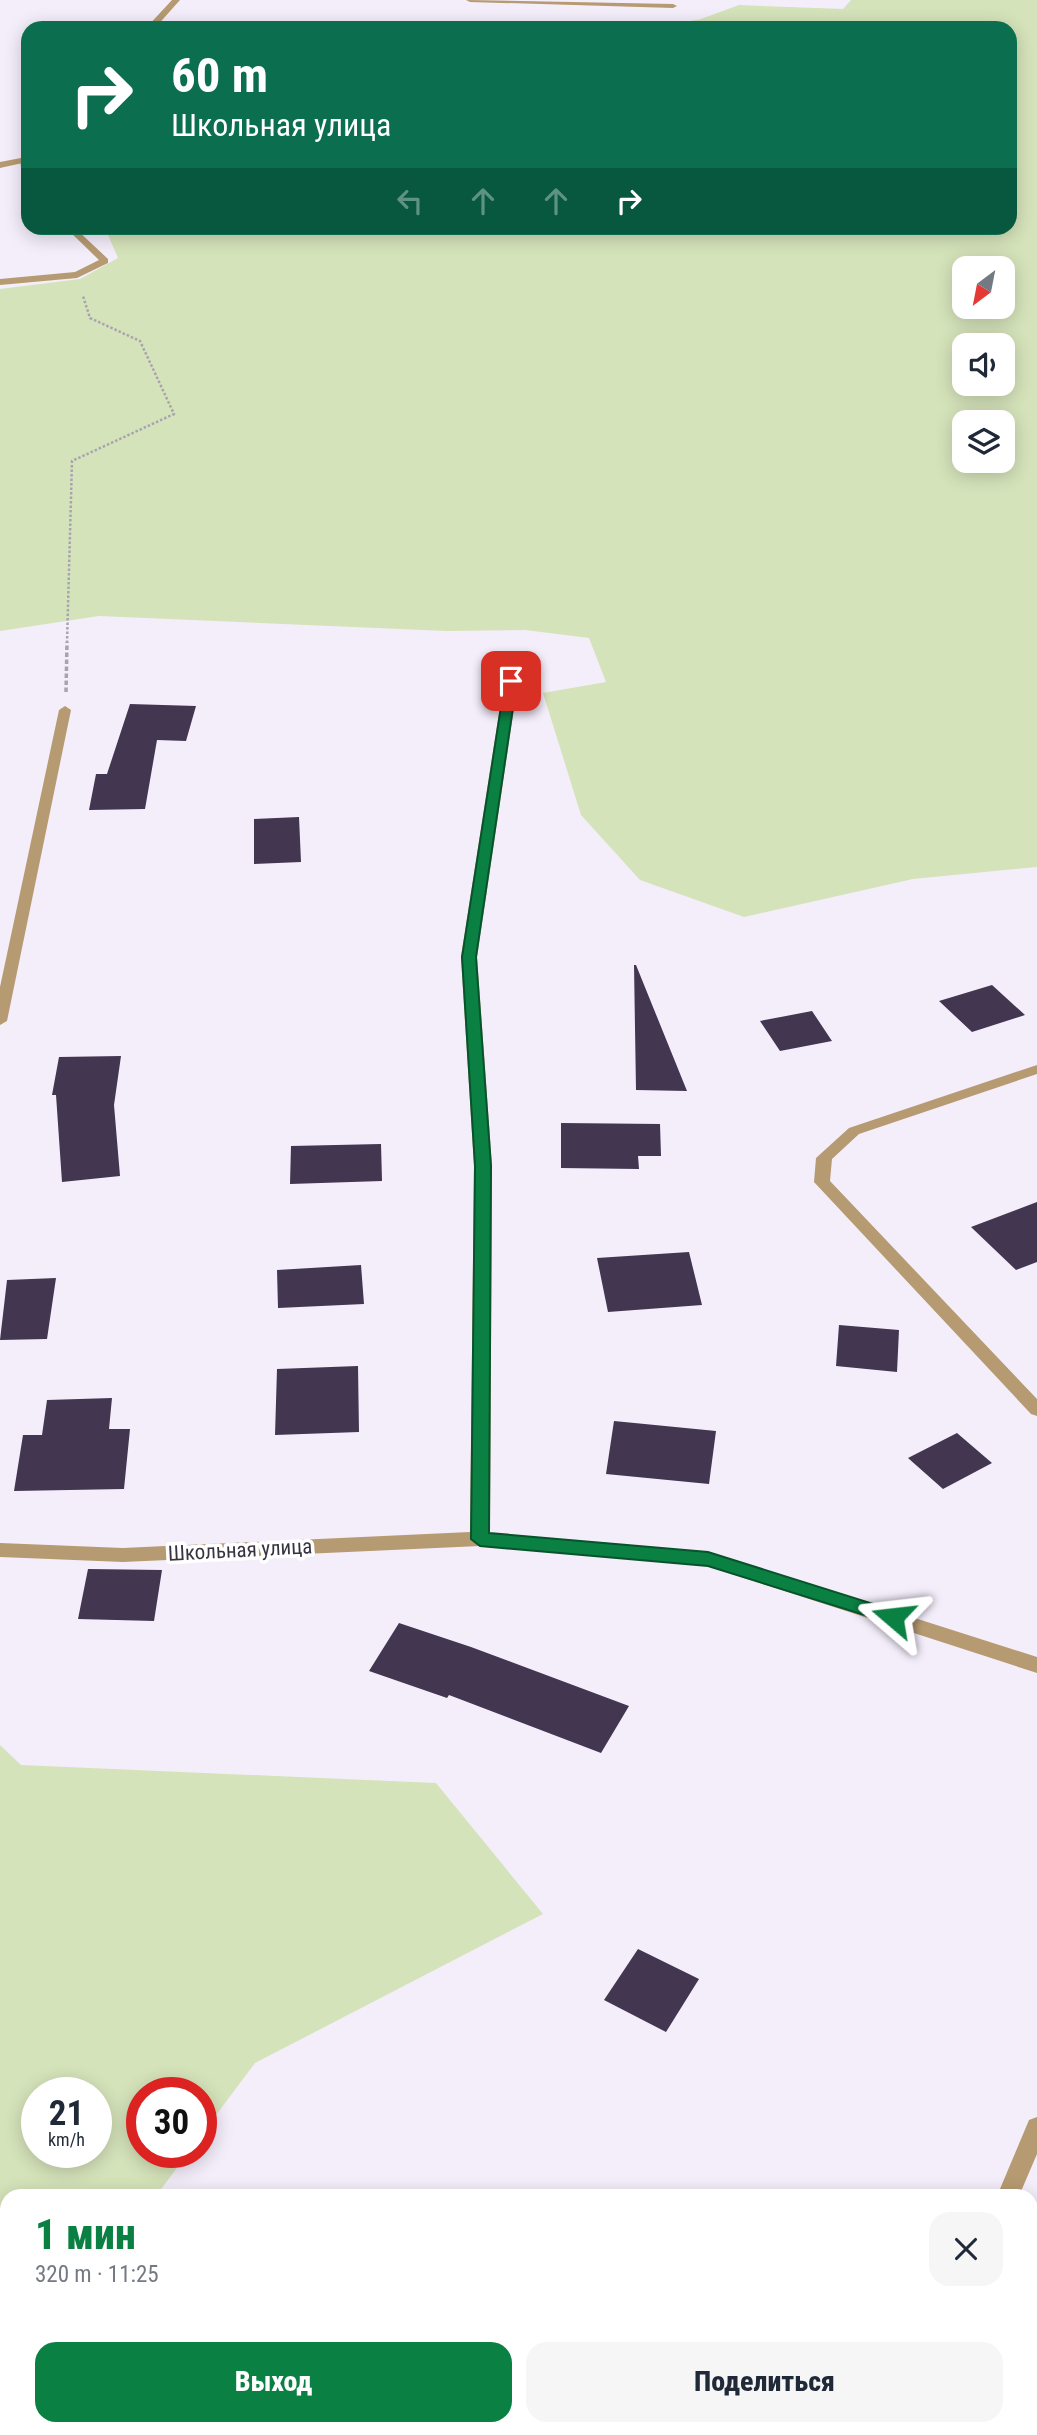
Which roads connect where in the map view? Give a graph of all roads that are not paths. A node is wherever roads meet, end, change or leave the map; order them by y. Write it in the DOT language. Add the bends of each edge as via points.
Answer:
graph roads {
  1 [pos="176,0"];
  2 [pos="471,0"];
  3 [pos="673,6"];
  4 [pos="156,21"];
  5 [pos="21,159"];
  6 [pos="0,165"];
  7 [pos="77,235"];
  8 [pos="0,282"];
  9 [pos="511,681"];
  10 [pos="65,710"];
  11 [pos="0,1021"];
  12 [pos="1037,1069"];
  13 [pos="1037,1410"];
  14 [pos="480,1539"];
  15 [pos="0,1550"];
  16 [pos="1037,1665"];
  17 [pos="1037,2127"];
  18 [pos="1011,2189"];
  1 -- 4 [label="street"];
  2 -- 3 [label="lane"];
  5 -- 6 [label="street"];
  7 -- 8 [label="lane" via="105,261 77,275"];
  9 -- 14 [label="street" via="469,957 483,1166"];
  10 -- 11 [label="lane"];
  12 -- 13 [label="lane" via="854,1131 824,1157 822,1182"];
  14 -- 15 [label="street, Школьная улица" via="123,1555"];
  14 -- 16 [label="street, Школьная улица" via="708,1559"];
  17 -- 18 [label="lane"];
}
